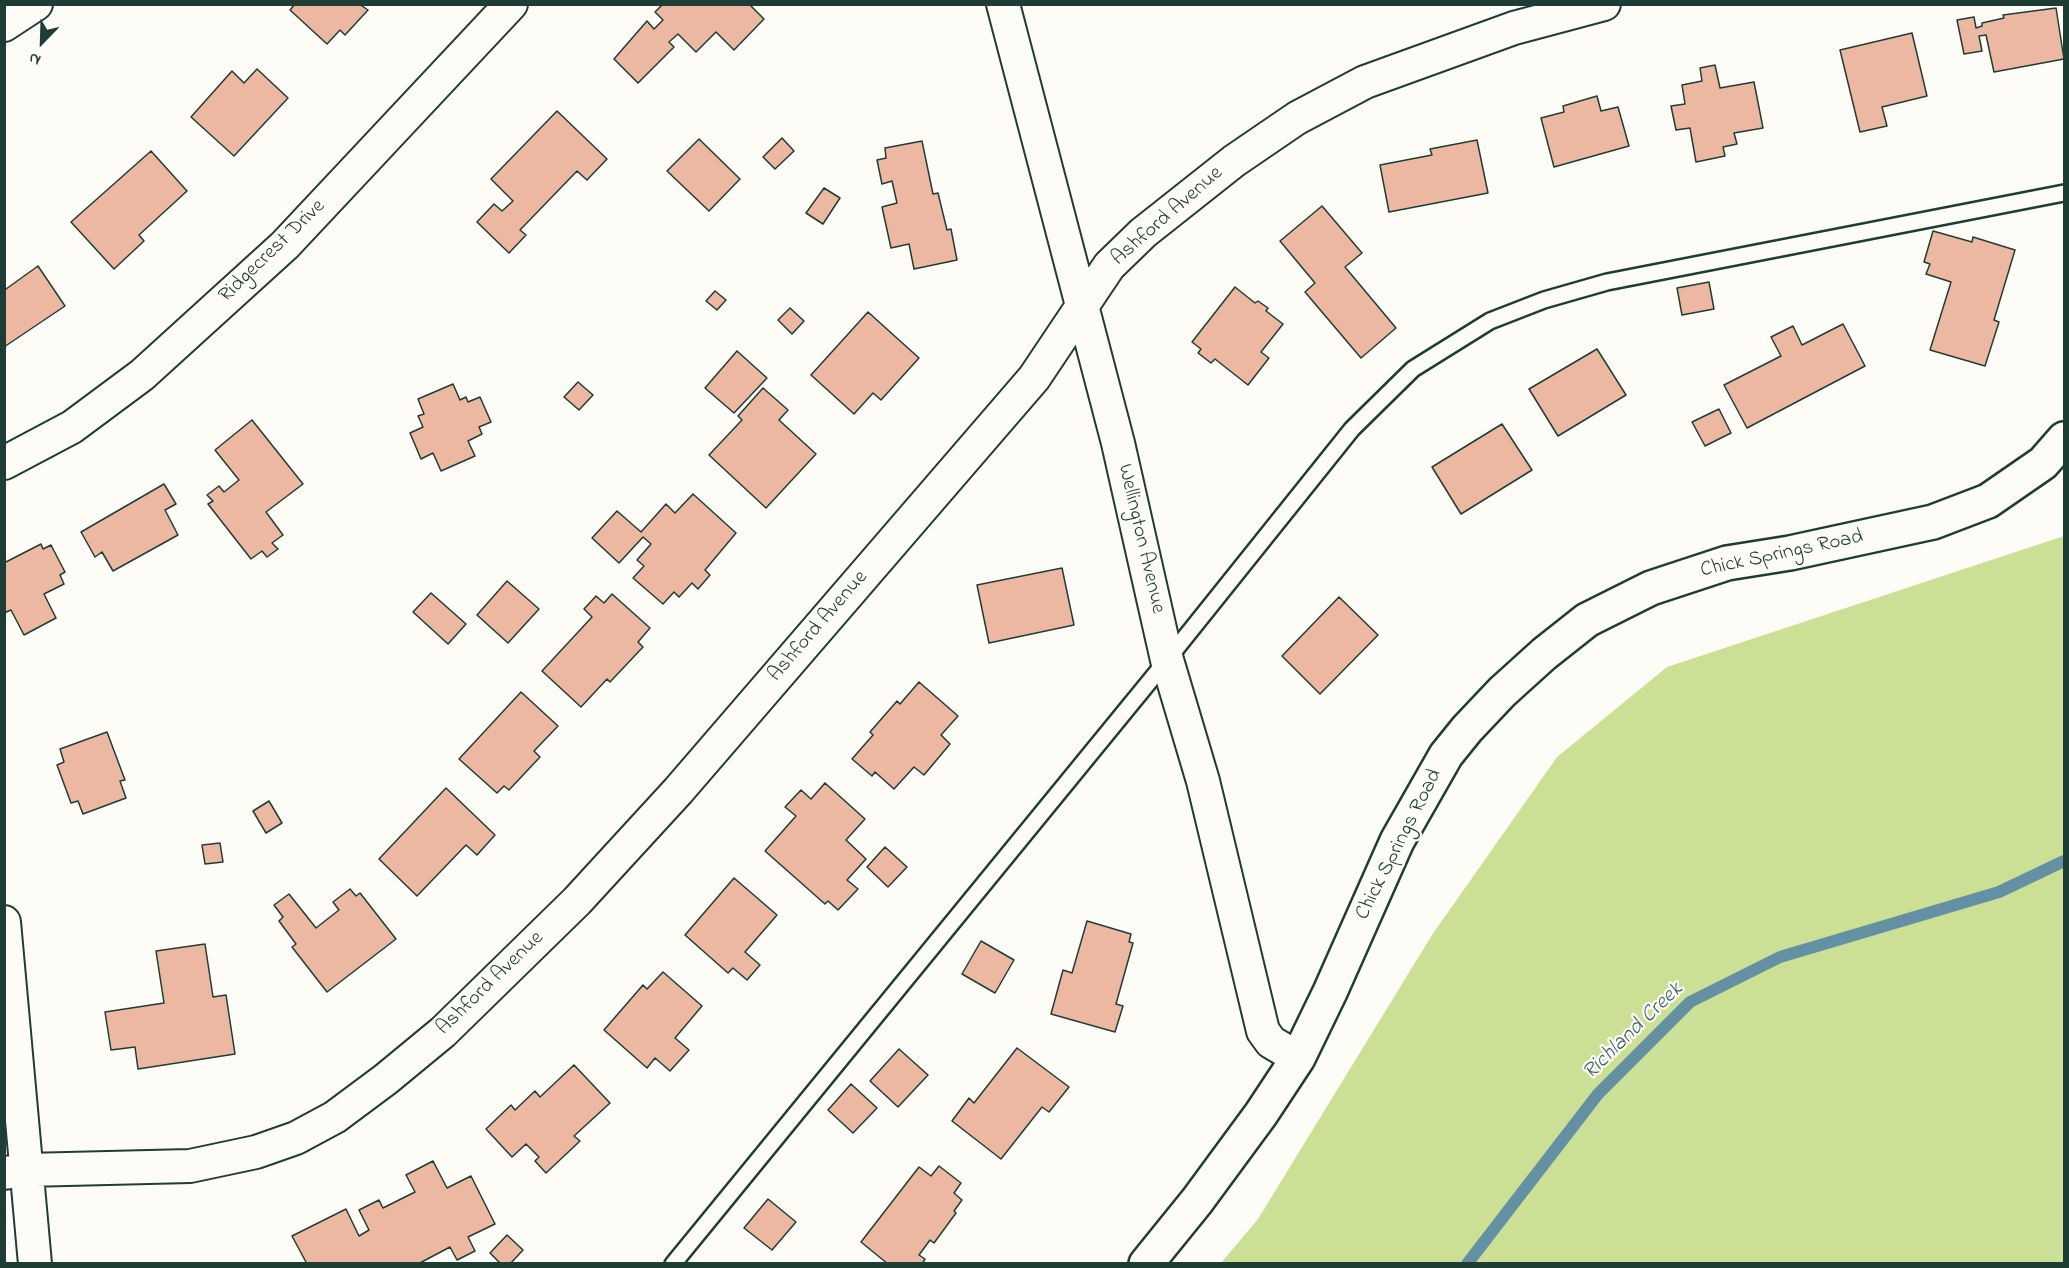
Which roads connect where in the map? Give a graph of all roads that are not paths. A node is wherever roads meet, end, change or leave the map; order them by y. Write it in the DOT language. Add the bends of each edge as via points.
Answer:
graph roads {
  1 [pos="36,4"];
  2 [pos="512,4"];
  3 [pos="1003,4"];
  4 [pos="1604,4"];
  5 [pos="4,25"];
  6 [pos="2064,194"];
  7 [pos="1081,305"];
  8 [pos="2064,439"];
  9 [pos="4,462"];
  10 [pos="1167,660"];
  11 [pos="4,922"];
  12 [pos="1298,1058"];
  13 [pos="15,1171"];
  14 [pos="35,1263"];
  15 [pos="673,1263"];
  16 [pos="1146,1263"];
  1 -- 5 [label="street"];
  2 -- 9 [label="street, Ridgecrest Drive" via="285,245 142,375 72,427"];
  3 -- 7 [label="street, Wellington Avenue"];
  4 -- 7 [label="street, Ashford Avenue" via="1514,28 1365,82 1297,118 1234,161 1143,233 1109,266"];
  6 -- 10 [label="lane" via="1607,282 1490,321 1413,369 1376,403"];
  7 -- 10 [label="street, Wellington Avenue" via="1118,443"];
  7 -- 13 [label="street, Ashford Avenue" via="1034,378 678,791 577,901 443,1032 386,1079 335,1118 256,1152 190,1166"];
  8 -- 12 [label="street, Chick Springs Road" via="2043,463 1988,501 1934,522 1727,563 1651,588 1587,620 1544,654 1502,692 1446,755 1397,841"];
  10 -- 12 [label="street, Wellington Avenue" via="1203,781 1263,1031 1271,1042"];
  10 -- 15 [label="lane"];
  11 -- 13 [label="street"];
  12 -- 16 [label="street, Chick Springs Road" via="1197,1201"];
  13 -- 14 [label="street"];
}
